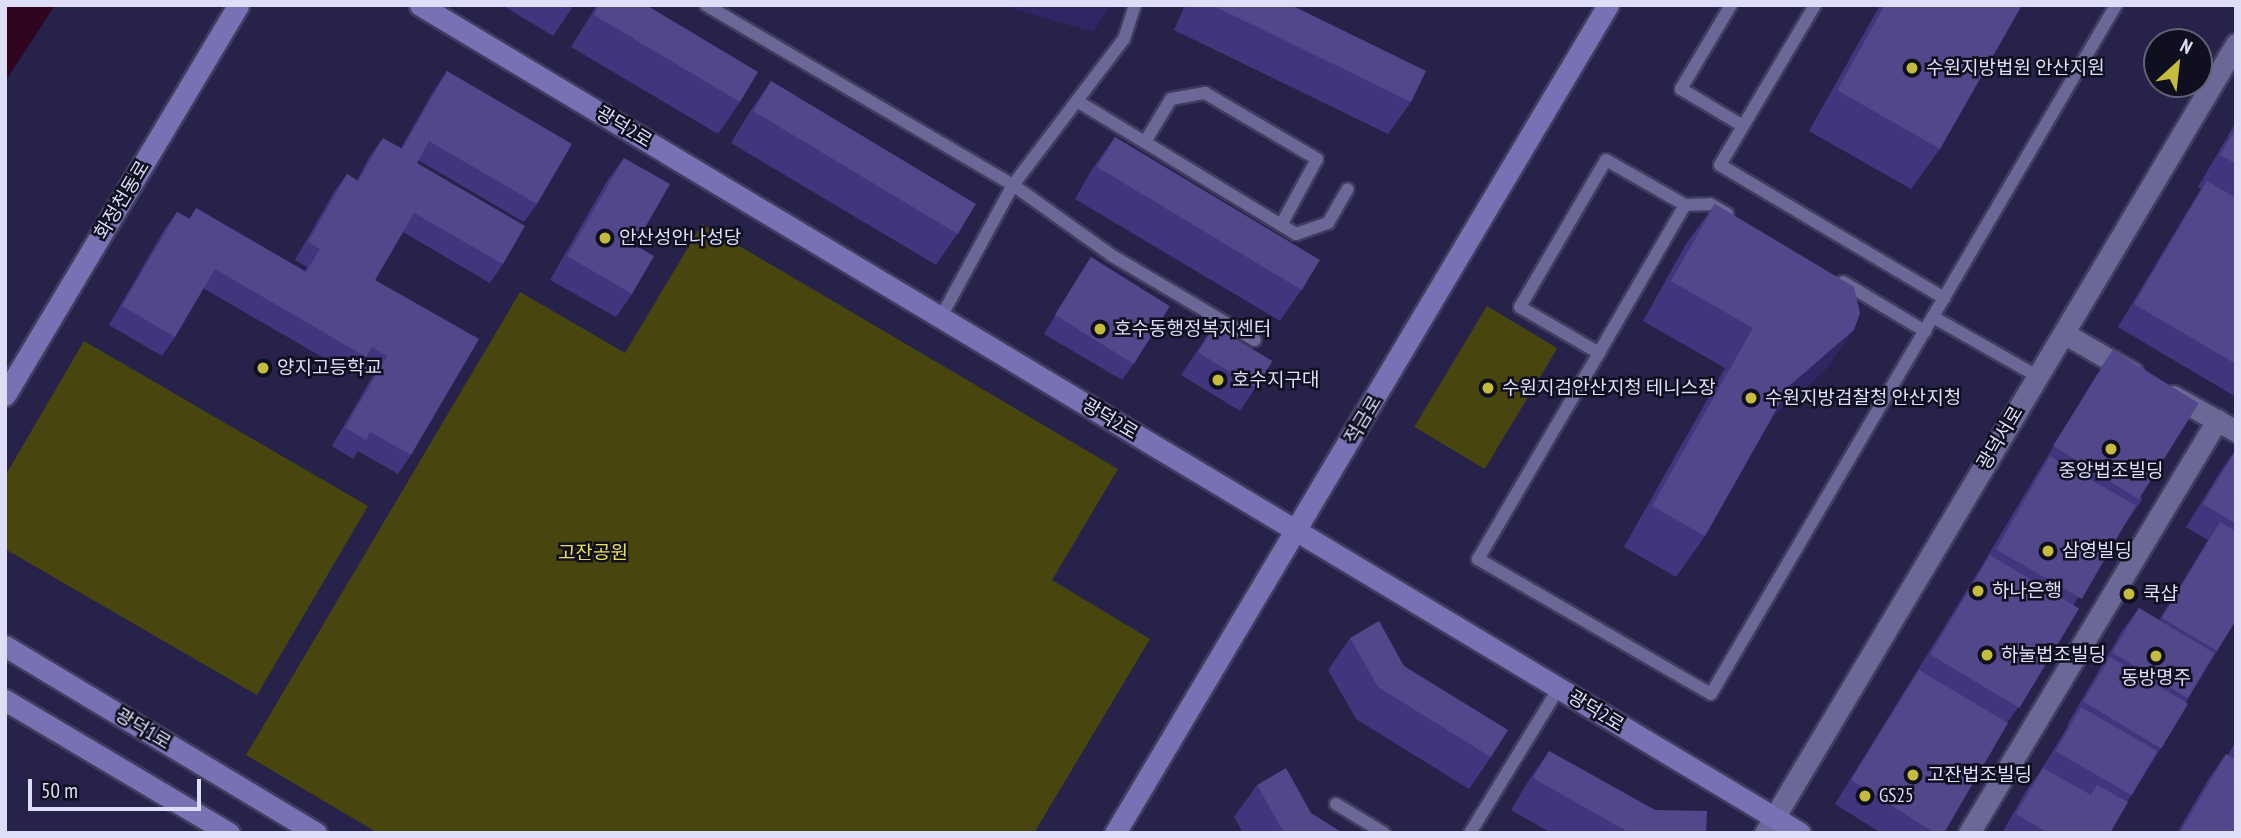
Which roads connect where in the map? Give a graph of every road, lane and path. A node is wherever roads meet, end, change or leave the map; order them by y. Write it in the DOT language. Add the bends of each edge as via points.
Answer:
graph roads {
  1 [pos="238,5"];
  2 [pos="420,5"];
  3 [pos="706,5"];
  4 [pos="1135,5"];
  5 [pos="1608,5"];
  6 [pos="1731,5"];
  7 [pos="1815,5"];
  8 [pos="2116,5"];
  9 [pos="2236,44"];
  10 [pos="1077,101"];
  11 [pos="1743,126"];
  12 [pos="1145,142"];
  13 [pos="1013,185"];
  14 [pos="1348,189"];
  15 [pos="1685,205"];
  16 [pos="1281,225"];
  17 [pos="1746,225"];
  18 [pos="1829,274"];
  19 [pos="1944,298"];
  20 [pos="941,317"];
  21 [pos="1933,317"];
  22 [pos="1925,331"];
  23 [pos="2065,334"];
  24 [pos="1255,340"];
  25 [pos="1599,353"];
  26 [pos="2037,376"];
  27 [pos="5,395"];
  28 [pos="2217,421"];
  29 [pos="2236,431"];
  30 [pos="1297,532"];
  31 [pos="5,646"];
  32 [pos="1559,688"];
  33 [pos="5,699"];
  34 [pos="1336,804"];
  35 [pos="1769,825"];
  36 [pos="229,833"];
  37 [pos="316,833"];
  38 [pos="1115,833"];
  39 [pos="1384,833"];
  40 [pos="1470,833"];
  41 [pos="1800,833"];
  42 [pos="1969,833"];
  1 -- 27 [label="street, 화정천동로"];
  2 -- 20 [label="street, 광덕2로"];
  3 -- 13 [label="lane"];
  4 -- 10 [label="lane" via="1124,39"];
  5 -- 30 [label="street, 적금로"];
  6 -- 11 [label="lane" via="1681,89"];
  7 -- 11 [label="lane"];
  8 -- 19 [label="lane"];
  9 -- 23 [label="street, 광덕서로"];
  10 -- 12 [label="lane"];
  10 -- 13 [label="lane"];
  11 -- 19 [label="lane" via="1720,165"];
  12 -- 16 [label="lane"];
  12 -- 16 [label="lane" via="1171,99 1205,93 1317,159"];
  13 -- 20 [label="lane"];
  13 -- 24 [label="lane" via="1111,255"];
  14 -- 16 [label="lane" via="1328,223 1314,231 1296,234"];
  15 -- 17 [label="lane" via="1710,204"];
  15 -- 25 [label="lane"];
  15 -- 25 [label="lane" via="1606,160 1520,307"];
  18 -- 22 [label="lane"];
  19 -- 21 [label="lane"];
  20 -- 30 [label="street, 광덕2로"];
  21 -- 22 [label="lane"];
  21 -- 26 [label="lane"];
  22 -- 25 [label="lane" via="1711,694 1478,559"];
  23 -- 26 [label="street, 광덕서로"];
  23 -- 28 [label="street"];
  26 -- 35 [label="street, 광덕서로"];
  28 -- 29 [label="street"];
  28 -- 42 [label="street"];
  30 -- 32 [label="street, 광덕2로"];
  30 -- 38 [label="street, 적금로"];
  31 -- 37 [label="street, 광덕1로"];
  32 -- 35 [label="street, 광덕2로"];
  32 -- 40 [label="lane"];
  33 -- 36 [label="street"];
  34 -- 39 [label="lane"];
  35 -- 41 [label="street, 광덕2로"];
}
